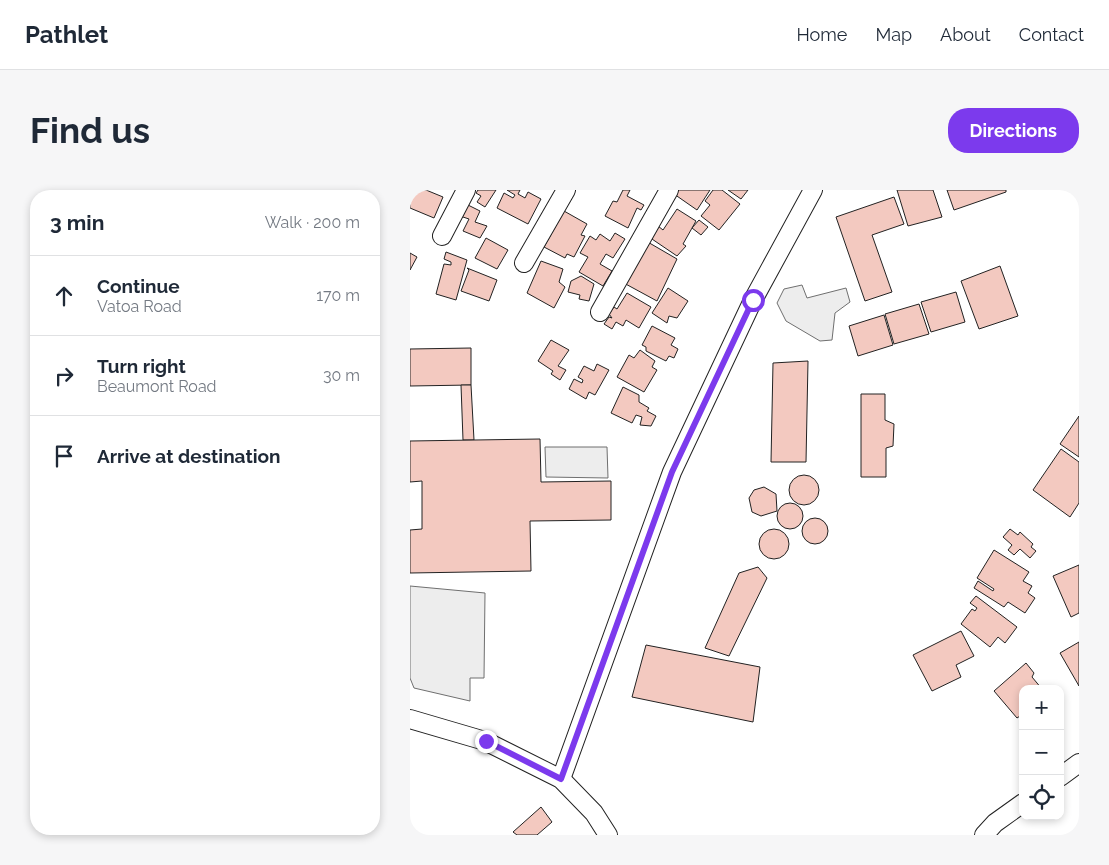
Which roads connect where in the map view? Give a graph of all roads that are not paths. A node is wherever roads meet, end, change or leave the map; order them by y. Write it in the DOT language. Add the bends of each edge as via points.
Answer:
graph roads {
  1 [pos="466,190"];
  2 [pos="566,190"];
  3 [pos="669,190"];
  4 [pos="813,190"];
  5 [pos="442,236"];
  6 [pos="524,263"];
  7 [pos="600,312"];
  8 [pos="410,719"];
  9 [pos="1079,764"];
  10 [pos="1063,775"];
  11 [pos="561,779"];
  12 [pos="1019,807"];
  13 [pos="993,831"];
  14 [pos="608,835"];
  1 -- 5 [label="street"];
  2 -- 6 [label="street"];
  3 -- 7 [label="street"];
  4 -- 11 [label="street" via="753,300 672,472"];
  8 -- 11 [label="street" via="486,741"];
  9 -- 10 [label="street"];
  11 -- 14 [label="street" via="594,813"];
  12 -- 13 [label="street"];
}
